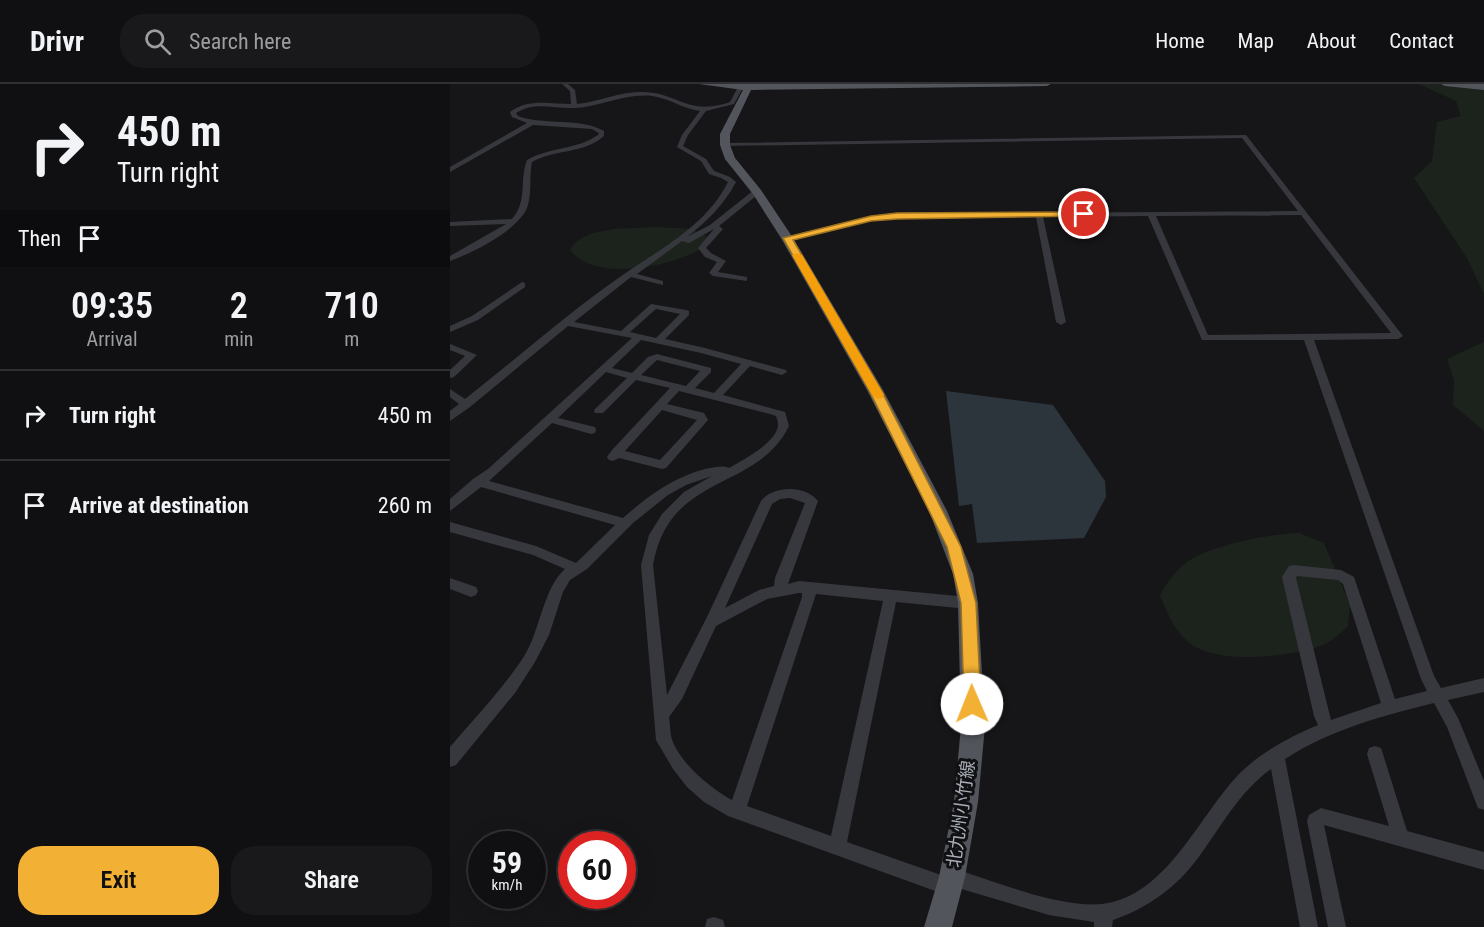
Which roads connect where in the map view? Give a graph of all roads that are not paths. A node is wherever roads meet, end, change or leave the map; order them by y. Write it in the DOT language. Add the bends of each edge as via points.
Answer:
graph roads {
  1 [pos="565,84"];
  2 [pos="703,84"];
  3 [pos="975,84"];
  4 [pos="1047,84"];
  5 [pos="1445,84"];
  6 [pos="746,86"];
  7 [pos="1484,87"];
  8 [pos="574,106"];
  9 [pos="704,110"];
  10 [pos="532,123"];
  11 [pos="725,145"];
  12 [pos="450,170"];
  13 [pos="757,192"];
  14 [pos="1303,213"];
  15 [pos="1151,214"];
  16 [pos="1039,215"];
  17 [pos="515,221"];
  18 [pos="450,224"];
  19 [pos="714,226"];
  20 [pos="787,238"];
  21 [pos="660,253"];
  22 [pos="450,259"];
  23 [pos="628,274"];
  24 [pos="744,279"];
  25 [pos="660,282"];
  26 [pos="522,285"];
  27 [pos="1061,322"];
  28 [pos="566,323"];
  29 [pos="450,329"];
  30 [pos="623,334"];
  31 [pos="639,337"];
  32 [pos="1308,337"];
  33 [pos="658,341"];
  34 [pos="450,347"];
  35 [pos="747,363"];
  36 [pos="605,369"];
  37 [pos="782,372"];
  38 [pos="450,375"];
  39 [pos="635,376"];
  40 [pos="676,387"];
  41 [pos="688,390"];
  42 [pos="450,392"];
  43 [pos="716,397"];
  44 [pos="466,405"];
  45 [pos="659,406"];
  46 [pos="599,411"];
  47 [pos="450,417"];
  48 [pos="549,419"];
  49 [pos="591,430"];
  50 [pos="734,470"];
  51 [pos="477,482"];
  52 [pos="450,506"];
  53 [pos="623,523"];
  54 [pos="450,527"];
  55 [pos="577,568"];
  56 [pos="450,583"];
  57 [pos="809,588"];
  58 [pos="780,590"];
  59 [pos="471,591"];
  60 [pos="891,596"];
  61 [pos="968,603"];
  62 [pos="711,622"];
  63 [pos="1484,685"];
  64 [pos="1438,695"];
  65 [pos="1390,707"];
  66 [pos="662,715"];
  67 [pos="1328,730"];
  68 [pos="1375,754"];
  69 [pos="1276,756"];
  70 [pos="450,759"];
  71 [pos="1484,802"];
  72 [pos="737,811"];
  73 [pos="1401,838"];
  74 [pos="837,847"];
  75 [pos="1484,861"];
  76 [pos="950,882"];
  77 [pos="1104,920"];
  78 [pos="1340,925"];
  79 [pos="938,927"];
  80 [pos="1309,927"];
  1 -- 8 [label="street" via="573,91"];
  2 -- 6 [label="main road"];
  3 -- 4 [label="main road"];
  3 -- 6 [label="main road"];
  5 -- 7 [label="main road"];
  6 -- 9 [label="street" via="732,103"];
  6 -- 11 [label="main road" via="725,134"];
  8 -- 9 [label="street" via="638,93 663,96"];
  8 -- 10 [label="street" via="536,104 513,112 515,117"];
  9 -- 21 [label="street" via="700,120 683,133 680,147 704,160 710,173 732,182 710,213"];
  10 -- 12 [label="street"];
  10 -- 17 [label="street" via="593,127 602,132 598,140 544,152 529,161 525,206"];
  11 -- 13 [label="main road, 北九州小竹線" via="730,159"];
  11 -- 14 [label="street" via="1244,136"];
  13 -- 19 [label="street"];
  13 -- 20 [label="main road, 北九州小竹線"];
  14 -- 15 [label="street"];
  14 -- 32 [label="street" via="1398,336"];
  15 -- 16 [label="street"];
  15 -- 32 [label="street" via="1205,338"];
  16 -- 20 [label="street" via="880,218"];
  16 -- 27 [label="street"];
  17 -- 18 [label="street"];
  17 -- 22 [label="street"];
  19 -- 21 [label="street"];
  19 -- 24 [label="street" via="719,230 702,248 722,261 713,273"];
  20 -- 61 [label="main road, 北九州小竹線" via="875,390 938,511 963,574"];
  21 -- 23 [label="street"];
  23 -- 25 [label="street"];
  23 -- 28 [label="street"];
  26 -- 29 [label="street" via="475,318"];
  28 -- 30 [label="street"];
  28 -- 44 [label="street"];
  30 -- 31 [label="street"];
  30 -- 33 [label="street" via="654,306 686,313"];
  31 -- 33 [label="street"];
  31 -- 36 [label="street"];
  32 -- 64 [label="street" via="1428,679"];
  33 -- 35 [label="street"];
  34 -- 38 [label="street" via="472,355"];
  35 -- 37 [label="street"];
  35 -- 43 [label="street"];
  36 -- 39 [label="street"];
  36 -- 48 [label="street"];
  39 -- 40 [label="street"];
  39 -- 41 [label="street" via="657,357 707,370"];
  39 -- 46 [label="street"];
  40 -- 41 [label="street"];
  40 -- 45 [label="street"];
  41 -- 43 [label="street"];
  42 -- 44 [label="street"];
  43 -- 50 [label="street" via="774,411 784,419 783,430 770,445 758,457"];
  44 -- 47 [label="street"];
  45 -- 45 [label="street" via="703,420 662,465 614,455"];
  48 -- 49 [label="street"];
  48 -- 51 [label="street"];
  50 -- 53 [label="street" via="704,474 676,486"];
  50 -- 66 [label="street" via="687,495 661,524 649,549 647,565"];
  51 -- 52 [label="street"];
  51 -- 53 [label="street"];
  53 -- 55 [label="street"];
  54 -- 55 [label="street" via="536,551"];
  55 -- 70 [label="street" via="564,577 538,643 516,678"];
  56 -- 59 [label="street"];
  57 -- 58 [label="street"];
  57 -- 60 [label="street"];
  57 -- 72 [label="street"];
  58 -- 62 [label="street" via="740,605"];
  58 -- 62 [label="street" via="812,501 787,493 767,501"];
  60 -- 61 [label="street"];
  60 -- 74 [label="street"];
  61 -- 76 [label="main road, 北九州小竹線" via="973,726 966,801"];
  62 -- 66 [label="street" via="677,694"];
  63 -- 64 [label="street"];
  64 -- 65 [label="street"];
  64 -- 71 [label="street"];
  65 -- 67 [label="street"];
  65 -- 67 [label="street" via="1349,581 1341,575 1294,570 1289,577"];
  66 -- 72 [label="street" via="664,740 687,775 707,796"];
  67 -- 69 [label="street"];
  68 -- 73 [label="street"];
  69 -- 77 [label="street" via="1242,782 1182,865 1143,898"];
  69 -- 80 [label="street"];
  72 -- 74 [label="street"];
  73 -- 75 [label="street"];
  73 -- 78 [label="street" via="1321,816 1315,821"];
  74 -- 76 [label="street"];
  76 -- 77 [label="street"];
  76 -- 79 [label="main road, 北九州小竹線"];
}
